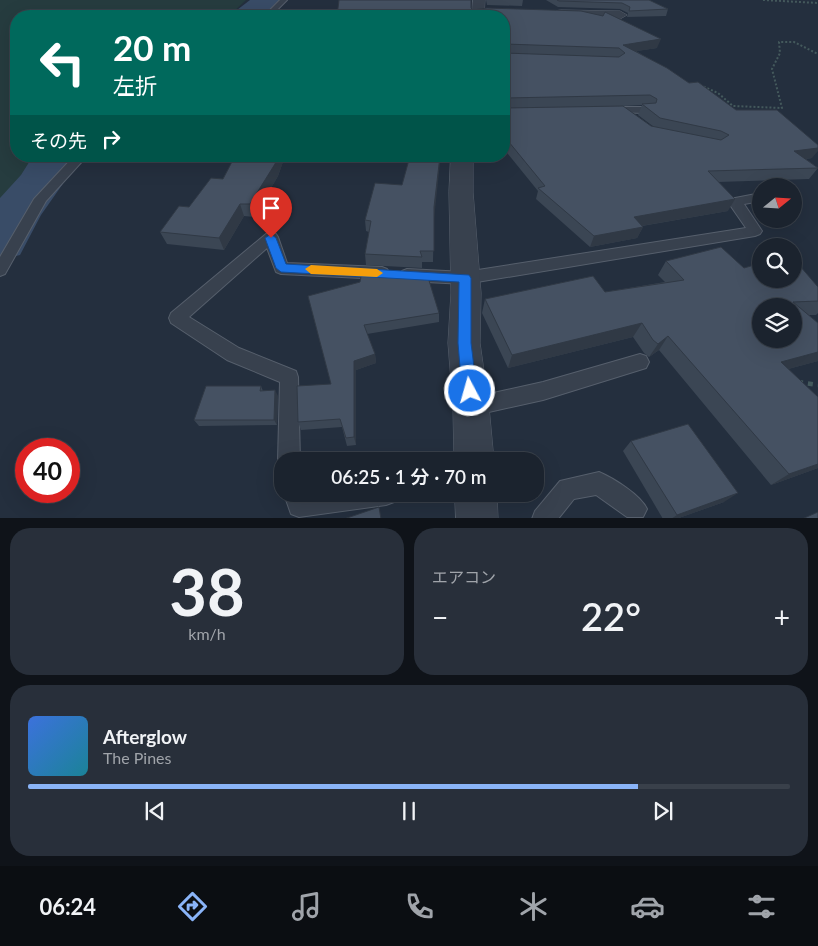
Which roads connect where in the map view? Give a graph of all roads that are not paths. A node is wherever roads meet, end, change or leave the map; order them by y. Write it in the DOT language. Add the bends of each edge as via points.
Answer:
graph roads {
  1 [pos="284,0"];
  2 [pos="273,10"];
  3 [pos="545,13"];
  4 [pos="620,15"];
  5 [pos="594,110"];
  6 [pos="622,110"];
  7 [pos="646,110"];
  8 [pos="637,122"];
  9 [pos="75,162"];
  10 [pos="462,162"];
  11 [pos="752,199"];
  12 [pos="752,227"];
  13 [pos="753,228"];
  14 [pos="0,270"];
  15 [pos="465,278"];
  16 [pos="640,362"];
  17 [pos="471,407"];
  18 [pos="288,452"];
  19 [pos="474,452"];
  20 [pos="298,502"];
  21 [pos="328,502"];
  22 [pos="476,502"];
  23 [pos="635,509"];
  24 [pos="477,518"];
  25 [pos="543,518"];
  1 -- 2 [label="lane"];
  3 -- 4 [label="street"];
  5 -- 6 [label="lane"];
  6 -- 7 [label="lane"];
  6 -- 8 [label="lane"];
  9 -- 14 [label="lane" via="41,198"];
  10 -- 15 [label="street"];
  11 -- 12 [label="lane" via="735,202"];
  13 -- 15 [label="lane" via="755,231"];
  15 -- 17 [label="street" via="464,343"];
  15 -- 18 [label="lane" via="281,268 271,238 177,318 233,354 289,377"];
  16 -- 17 [label="lane" via="543,391"];
  17 -- 19 [label="street"];
  20 -- 21 [label="lane" via="299,506"];
  22 -- 24 [label="street"];
  23 -- 25 [label="lane" via="599,484 568,489"];
}
